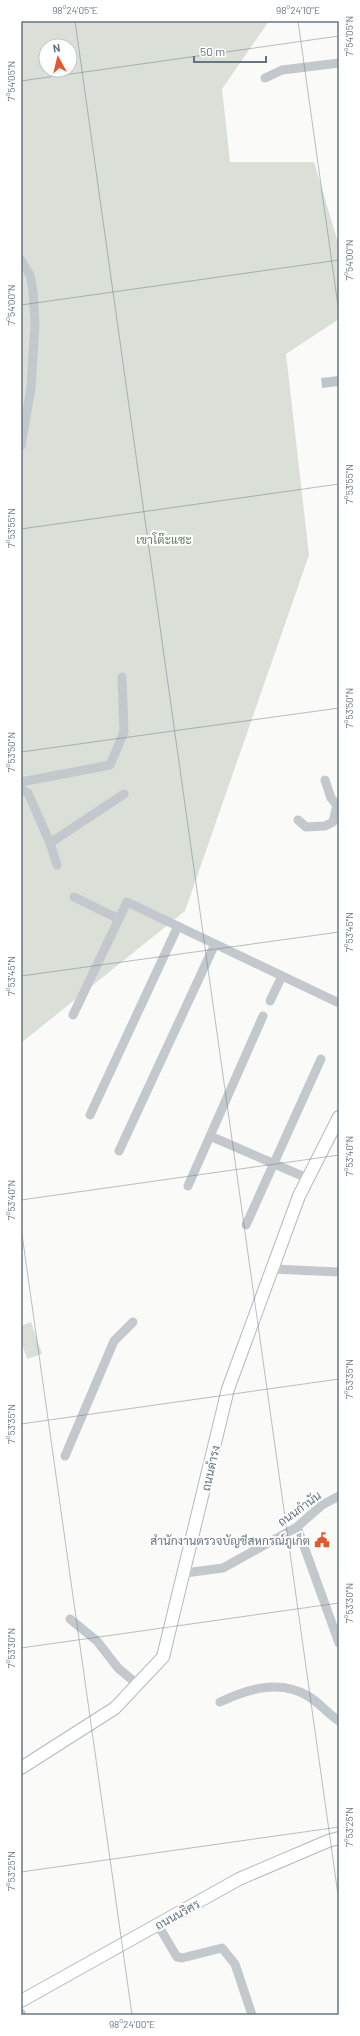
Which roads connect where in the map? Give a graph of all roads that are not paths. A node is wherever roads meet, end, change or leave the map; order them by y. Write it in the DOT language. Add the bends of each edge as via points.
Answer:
graph roads {
  1 [pos="339,63"];
  2 [pos="265,78"];
  3 [pos="21,260"];
  4 [pos="21,446"];
  5 [pos="122,676"];
  6 [pos="325,780"];
  7 [pos="21,782"];
  8 [pos="21,789"];
  9 [pos="124,794"];
  10 [pos="338,805"];
  11 [pos="298,820"];
  12 [pos="50,843"];
  13 [pos="57,865"];
  14 [pos="74,897"];
  15 [pos="119,919"];
  16 [pos="178,926"];
  17 [pos="215,944"];
  18 [pos="282,976"];
  19 [pos="270,1002"];
  20 [pos="339,1003"];
  21 [pos="73,1015"];
  22 [pos="263,1016"];
  23 [pos="321,1059"];
  24 [pos="90,1115"];
  25 [pos="339,1117"];
  26 [pos="210,1136"];
  27 [pos="119,1151"];
  28 [pos="273,1165"];
  29 [pos="307,1178"];
  30 [pos="188,1186"];
  31 [pos="246,1225"];
  32 [pos="272,1269"];
  33 [pos="339,1272"];
  34 [pos="133,1322"];
  35 [pos="65,1456"];
  36 [pos="339,1496"];
  37 [pos="297,1527"];
  38 [pos="185,1573"];
  39 [pos="70,1619"];
  40 [pos="339,1643"];
  41 [pos="137,1684"];
  42 [pos="220,1702"];
  43 [pos="339,1721"];
  44 [pos="21,1768"];
  45 [pos="339,1838"];
  46 [pos="158,1925"];
  47 [pos="21,2001"];
  48 [pos="252,2015"];
  1 -- 2 [label="street" via="282,70"];
  3 -- 4 [label="street" via="30,275 35,323 31,388"];
  5 -- 7 [label="street" via="124,732 110,765"];
  6 -- 10 [label="street" via="331,798"];
  8 -- 12 [label="street" via="28,793"];
  9 -- 12 [label="street"];
  10 -- 11 [label="street" via="333,822 328,825 306,827"];
  12 -- 13 [label="street"];
  14 -- 15 [label="street"];
  15 -- 16 [label="street" via="127,902"];
  15 -- 21 [label="street"];
  16 -- 17 [label="street"];
  16 -- 24 [label="street"];
  17 -- 18 [label="street"];
  17 -- 27 [label="street"];
  18 -- 19 [label="street"];
  18 -- 20 [label="street"];
  22 -- 26 [label="street"];
  23 -- 28 [label="street"];
  25 -- 29 [label="street, ถนนดำรง"];
  26 -- 28 [label="street"];
  26 -- 30 [label="street"];
  28 -- 29 [label="street"];
  28 -- 31 [label="street"];
  29 -- 32 [label="street, ถนนดำรง"];
  32 -- 33 [label="street"];
  32 -- 38 [label="street, ถนนดำรง" via="228,1389"];
  34 -- 35 [label="street" via="114,1341"];
  36 -- 37 [label="street, ถนนกำนัน" via="322,1505"];
  37 -- 38 [label="street, ถนนกำนัน" via="223,1568"];
  37 -- 40 [label="street"];
  38 -- 41 [label="street, ถนนดำรง" via="163,1657"];
  39 -- 41 [label="street" via="97,1642 118,1668"];
  41 -- 44 [label="street, ถนนดำรง" via="115,1708"];
  42 -- 43 [label="street" via="239,1693 278,1686 307,1696"];
  45 -- 46 [label="street, ถนนนริศร" via="239,1879"];
  46 -- 47 [label="street, ถนนนริศร"];
  46 -- 48 [label="street" via="177,1957 222,1948 235,1964"];
}
